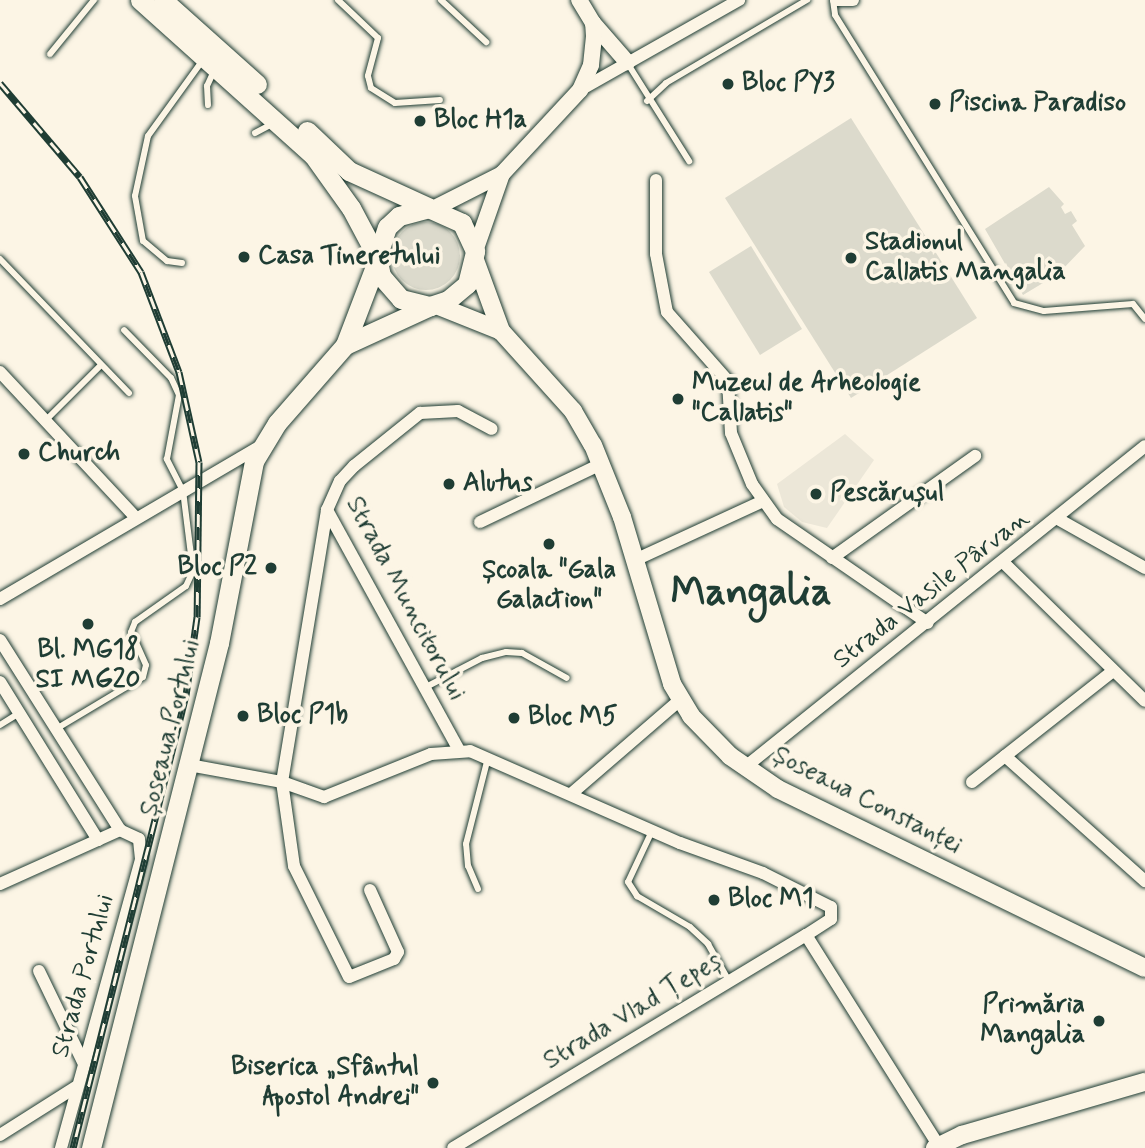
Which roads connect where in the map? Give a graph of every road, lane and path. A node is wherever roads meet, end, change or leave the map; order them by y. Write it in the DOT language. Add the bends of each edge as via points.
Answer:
graph roads {
  1 [pos="94,0"];
  2 [pos="140,0"];
  3 [pos="163,0"];
  4 [pos="338,0"];
  5 [pos="441,0"];
  6 [pos="579,0"];
  7 [pos="739,0"];
  8 [pos="807,0"];
  9 [pos="834,0"];
  10 [pos="853,0"];
  11 [pos="593,23"];
  12 [pos="486,42"];
  13 [pos="50,54"];
  14 [pos="211,62"];
  15 [pos="627,62"];
  16 [pos="580,90"];
  17 [pos="440,100"];
  18 [pos="647,100"];
  19 [pos="208,105"];
  20 [pos="278,120"];
  21 [pos="255,133"];
  22 [pos="689,161"];
  23 [pos="502,173"];
  24 [pos="656,180"];
  25 [pos="432,208"];
  26 [pos="475,256"];
  27 [pos="0,259"];
  28 [pos="377,259"];
  29 [pos="182,263"];
  30 [pos="433,305"];
  31 [pos="1145,319"];
  32 [pos="124,330"];
  33 [pos="501,331"];
  34 [pos="345,345"];
  35 [pos="101,365"];
  36 [pos="0,372"];
  37 [pos="129,393"];
  38 [pos="45,421"];
  39 [pos="492,429"];
  40 [pos="261,446"];
  41 [pos="1145,446"];
  42 [pos="975,456"];
  43 [pos="601,464"];
  44 [pos="183,491"];
  45 [pos="763,501"];
  46 [pos="327,510"];
  47 [pos="136,518"];
  48 [pos="1058,519"];
  49 [pos="480,522"];
  50 [pos="832,558"];
  51 [pos="635,560"];
  52 [pos="1004,563"];
  53 [pos="1145,568"];
  54 [pos="0,599"];
  55 [pos="928,623"];
  56 [pos="0,640"];
  57 [pos="1113,671"];
  58 [pos="567,678"];
  59 [pos="0,682"];
  60 [pos="425,687"];
  61 [pos="680,700"];
  62 [pos="1145,701"];
  63 [pos="19,713"];
  64 [pos="0,725"];
  65 [pos="56,729"];
  66 [pos="459,750"];
  67 [pos="1004,756"];
  68 [pos="488,758"];
  69 [pos="189,765"];
  70 [pos="744,768"];
  71 [pos="282,782"];
  72 [pos="972,782"];
  73 [pos="571,794"];
  74 [pos="120,830"];
  75 [pos="652,831"];
  76 [pos="98,840"];
  77 [pos="1145,881"];
  78 [pos="0,884"];
  79 [pos="370,890"];
  80 [pos="478,890"];
  81 [pos="806,935"];
  82 [pos="1145,968"];
  83 [pos="39,971"];
  84 [pos="729,981"];
  85 [pos="83,1062"];
  86 [pos="1145,1082"];
  87 [pos="76,1087"];
  88 [pos="0,1135"];
  89 [pos="471,1143"];
  90 [pos="937,1147"];
  91 [pos="61,1148"];
  92 [pos="91,1148"];
  93 [pos="453,1148"];
  1 -- 13 [label="lane"];
  2 -- 14 [label="main road"];
  3 -- 25 [label="main road" via="349,171"];
  4 -- 17 [label="lane" via="377,38 368,76 371,88 396,103"];
  5 -- 12 [label="lane"];
  6 -- 11 [label="street"];
  7 -- 15 [label="street"];
  8 -- 18 [label="lane" via="666,83"];
  9 -- 10 [label="street"];
  9 -- 31 [label="lane" via="835,15 1014,303 1044,311 1133,304"];
  11 -- 15 [label="street"];
  11 -- 16 [label="street" via="591,65"];
  14 -- 19 [label="lane"];
  14 -- 20 [label="main road"];
  14 -- 29 [label="lane" via="148,136 135,196 143,241 167,261"];
  15 -- 16 [label="street"];
  15 -- 18 [label="lane"];
  16 -- 23 [label="street"];
  18 -- 22 [label="lane"];
  20 -- 21 [label="lane"];
  20 -- 28 [label="main road" via="337,185"];
  23 -- 25 [label="street"];
  23 -- 26 [label="street"];
  24 -- 45 [label="street" via="656,254 667,312 728,381 730,433"];
  25 -- 26 [label="main road" via="462,223"];
  25 -- 28 [label="main road" via="413,209 387,227"];
  26 -- 30 [label="main road" via="467,284"];
  26 -- 33 [label="main road, Șoseaua Constanței"];
  27 -- 35 [label="lane"];
  28 -- 30 [label="main road" via="381,276 395,294 415,304"];
  28 -- 34 [label="main road, Șoseaua Portului"];
  30 -- 33 [label="main road, Șoseaua Constanței"];
  30 -- 34 [label="main road, Șoseaua Portului"];
  32 -- 44 [label="lane" via="176,385 179,395 167,458"];
  33 -- 43 [label="main road, Șoseaua Constanței" via="573,411"];
  34 -- 40 [label="main road, Șoseaua Portului"];
  35 -- 37 [label="lane"];
  35 -- 38 [label="lane"];
  36 -- 38 [label="street"];
  38 -- 47 [label="street"];
  39 -- 46 [label="street, Strada Muncitorului" via="458,411 420,413 354,466 340,481"];
  40 -- 44 [label="street"];
  40 -- 69 [label="main road, Șoseaua Portului" via="249,477 219,643"];
  41 -- 48 [label="street, Strada Vasile Pârvan"];
  42 -- 50 [label="street"];
  43 -- 49 [label="street"];
  43 -- 51 [label="main road, Șoseaua Constanței"];
  44 -- 47 [label="street"];
  44 -- 65 [label="lane" via="193,571 186,586 135,622 133,641 146,672"];
  45 -- 50 [label="street" via="777,519"];
  45 -- 51 [label="street"];
  46 -- 60 [label="street, Strada Muncitorului"];
  46 -- 71 [label="street"];
  47 -- 54 [label="street"];
  48 -- 52 [label="street, Strada Vasile Pârvan"];
  48 -- 53 [label="street"];
  50 -- 55 [label="street"];
  51 -- 61 [label="main road, Șoseaua Constanței" via="666,669"];
  52 -- 55 [label="street, Strada Vasile Pârvan"];
  52 -- 57 [label="street"];
  55 -- 70 [label="street, Strada Vasile Pârvan"];
  56 -- 65 [label="street"];
  57 -- 62 [label="street"];
  57 -- 67 [label="street"];
  58 -- 60 [label="lane" via="522,653 506,652 482,658"];
  59 -- 63 [label="street"];
  60 -- 66 [label="street, Strada Muncitorului"];
  61 -- 70 [label="main road, Șoseaua Constanței"];
  61 -- 73 [label="street"];
  63 -- 64 [label="lane"];
  63 -- 76 [label="street"];
  65 -- 74 [label="street"];
  66 -- 68 [label="street"];
  66 -- 71 [label="street" via="431,754 324,797"];
  67 -- 72 [label="street"];
  67 -- 77 [label="street"];
  68 -- 73 [label="street"];
  68 -- 80 [label="lane" via="470,813 466,844 468,866"];
  69 -- 71 [label="street"];
  69 -- 92 [label="main road, Șoseaua Portului"];
  70 -- 82 [label="main road, Șoseaua Constanței" via="778,789"];
  71 -- 79 [label="street" via="293,866 349,977 394,958 398,952"];
  73 -- 75 [label="street"];
  74 -- 76 [label="street"];
  74 -- 85 [label="street, Strada Portului" via="139,839 141,859 100,1018"];
  75 -- 81 [label="street, Strada Vlad Țepeș" via="763,873 833,912 831,919"];
  75 -- 84 [label="lane" via="628,883 652,907 690,927 708,944"];
  76 -- 78 [label="street"];
  81 -- 84 [label="street, Strada Vlad Țepeș"];
  81 -- 90 [label="street"];
  83 -- 85 [label="street"];
  84 -- 89 [label="street, Strada Vlad Țepeș"];
  85 -- 87 [label="street, Strada Portului"];
  86 -- 90 [label="main road" via="962,1135"];
  87 -- 88 [label="street"];
  87 -- 91 [label="street, Strada Portului"];
  89 -- 93 [label="street, Strada Vlad Țepeș"];
}
